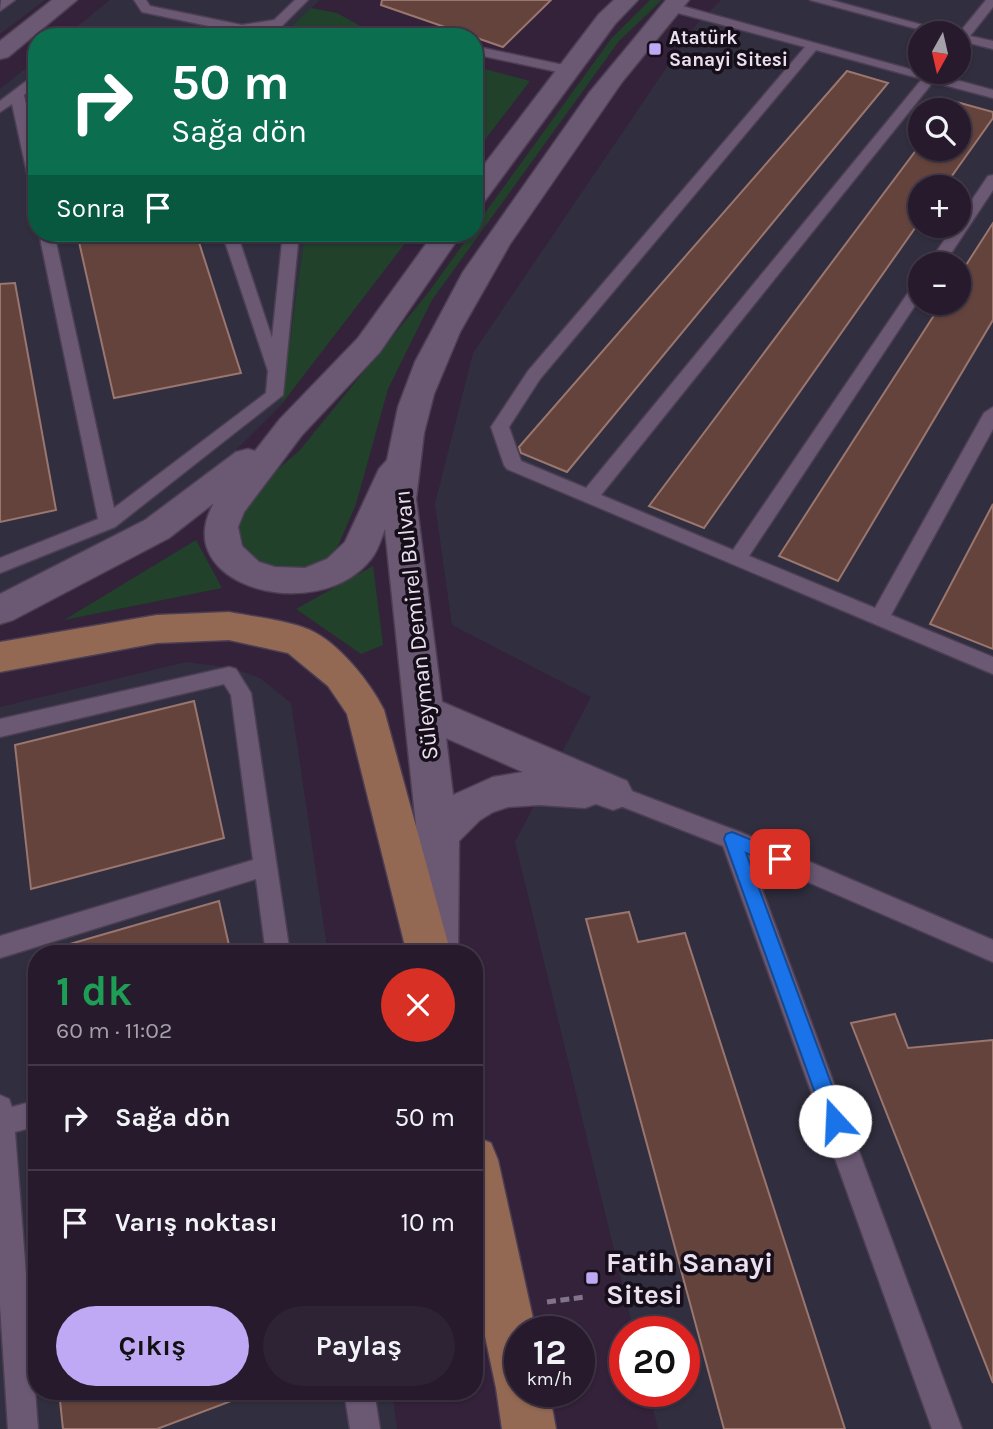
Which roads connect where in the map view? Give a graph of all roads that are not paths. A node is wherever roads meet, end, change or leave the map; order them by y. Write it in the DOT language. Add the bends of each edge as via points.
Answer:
graph roads {
  1 [pos="9,0"];
  2 [pos="140,0"];
  3 [pos="302,0"];
  4 [pos="627,0"];
  5 [pos="857,0"];
  6 [pos="992,0"];
  7 [pos="820,1"];
  8 [pos="675,3"];
  9 [pos="75,4"];
  10 [pos="0,7"];
  11 [pos="845,8"];
  12 [pos="908,24"];
  13 [pos="971,25"];
  14 [pos="38,28"];
  15 [pos="55,28"];
  16 [pos="220,28"];
  17 [pos="259,28"];
  18 [pos="28,34"];
  19 [pos="971,41"];
  20 [pos="814,45"];
  21 [pos="993,46"];
  22 [pos="0,52"];
  23 [pos="483,52"];
  24 [pos="28,53"];
  25 [pos="908,68"];
  26 [pos="568,70"];
  27 [pos="0,76"];
  28 [pos="924,84"];
  29 [pos="962,84"];
  30 [pos="28,85"];
  31 [pos="17,94"];
  32 [pos="993,94"];
  33 [pos="0,108"];
  34 [pos="28,145"];
  35 [pos="993,179"];
  36 [pos="483,185"];
  37 [pos="48,242"];
  38 [pos="232,242"];
  39 [pos="290,242"];
  40 [pos="442,242"];
  41 [pos="944,252"];
  42 [pos="908,305"];
  43 [pos="276,376"];
  44 [pos="993,414"];
  45 [pos="291,427"];
  46 [pos="405,445"];
  47 [pos="589,497"];
  48 [pos="108,522"];
  49 [pos="737,559"];
  50 [pos="0,565"];
  51 [pos="0,610"];
  52 [pos="879,618"];
  53 [pos="0,657"];
  54 [pos="993,666"];
  55 [pos="423,711"];
  56 [pos="0,727"];
  57 [pos="612,793"];
  58 [pos="438,835"];
  59 [pos="732,839"];
  60 [pos="266,866"];
  61 [pos="277,945"];
  62 [pos="427,945"];
  63 [pos="436,945"];
  64 [pos="0,947"];
  65 [pos="993,951"];
  66 [pos="28,1114"];
  67 [pos="0,1118"];
  68 [pos="483,1203"];
  69 [pos="507,1316"];
  70 [pos="360,1400"];
  71 [pos="525,1407"];
  72 [pos="23,1429"];
  73 [pos="365,1429"];
  74 [pos="529,1429"];
  75 [pos="947,1429"];
  1 -- 10 [label="lane"];
  2 -- 16 [label="lane" via="146,9"];
  3 -- 17 [label="lane" via="278,23"];
  4 -- 26 [label="street"];
  5 -- 11 [label="lane"];
  6 -- 13 [label="lane"];
  7 -- 11 [label="lane"];
  8 -- 20 [label="lane"];
  8 -- 46 [label="street, Süleyman Demirel Bulvarı" via="619,67 482,262 418,395"];
  9 -- 14 [label="street"];
  9 -- 15 [label="street"];
  11 -- 12 [label="lane"];
  18 -- 22 [label="street"];
  19 -- 21 [label="lane"];
  20 -- 25 [label="lane"];
  20 -- 47 [label="lane" via="534,375 500,427 513,465"];
  23 -- 26 [label="lane"];
  24 -- 27 [label="street"];
  26 -- 36 [label="street"];
  28 -- 47 [label="lane"];
  29 -- 32 [label="lane"];
  30 -- 31 [label="lane"];
  31 -- 33 [label="lane"];
  31 -- 34 [label="lane"];
  35 -- 41 [label="lane"];
  37 -- 48 [label="lane"];
  38 -- 43 [label="lane"];
  39 -- 43 [label="lane"];
  40 -- 45 [label="street" via="369,345"];
  42 -- 49 [label="lane"];
  43 -- 48 [label="lane" via="274,394"];
  44 -- 52 [label="lane"];
  45 -- 46 [label="street" via="228,508 221,527 226,552 247,571 274,580 308,581 339,568 359,550"];
  45 -- 51 [label="street" via="157,529"];
  46 -- 55 [label="street, Süleyman Demirel Bulvarı" via="399,499"];
  47 -- 49 [label="lane"];
  48 -- 50 [label="lane"];
  49 -- 52 [label="lane"];
  52 -- 54 [label="lane"];
  53 -- 62 [label="main road" via="157,629 229,626 299,641 341,676 365,710"];
  55 -- 57 [label="street"];
  55 -- 58 [label="street, Süleyman Demirel Bulvarı"];
  56 -- 60 [label="lane" via="229,675 241,693"];
  57 -- 58 [label="street" via="530,788 489,794 467,807"];
  57 -- 59 [label="lane"];
  58 -- 63 [label="street, Süleyman Demirel Bulvarı"];
  59 -- 65 [label="lane"];
  59 -- 75 [label="lane"];
  60 -- 61 [label="lane"];
  60 -- 64 [label="lane"];
  66 -- 67 [label="lane"];
  67 -- 72 [label="lane"];
  68 -- 69 [label="main road"];
  70 -- 73 [label="lane"];
  71 -- 74 [label="main road"];
}
